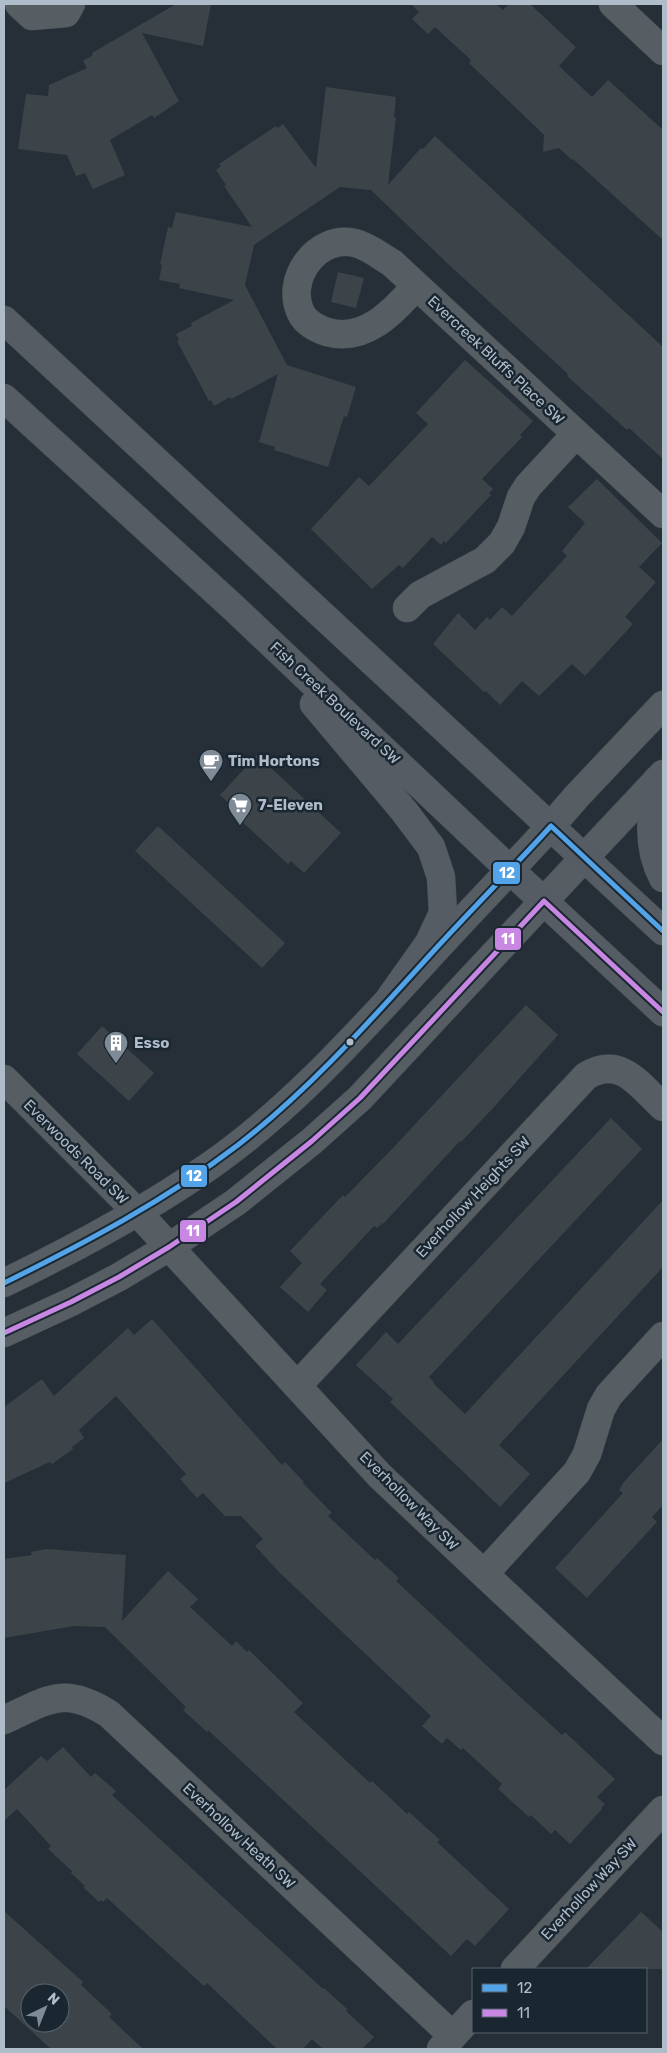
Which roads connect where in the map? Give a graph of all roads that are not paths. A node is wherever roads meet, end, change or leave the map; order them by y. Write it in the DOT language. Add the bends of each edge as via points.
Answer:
graph roads {
  1 [pos="19,4"];
  2 [pos="71,4"];
  3 [pos="613,4"];
  4 [pos="663,51"];
  5 [pos="416,286"];
  6 [pos="4,320"];
  7 [pos="4,398"];
  8 [pos="576,434"];
  9 [pos="663,514"];
  10 [pos="407,608"];
  11 [pos="235,609"];
  12 [pos="663,705"];
  13 [pos="660,777"];
  14 [pos="552,826"];
  15 [pos="585,857"];
  16 [pos="510,870"];
  17 [pos="663,878"];
  18 [pos="544,901"];
  19 [pos="663,931"];
  20 [pos="390,998"];
  21 [pos="663,1012"];
  22 [pos="4,1079"];
  23 [pos="663,1107"];
  24 [pos="138,1213"];
  25 [pos="169,1247"];
  26 [pos="4,1283"];
  27 [pos="4,1333"];
  28 [pos="663,1336"];
  29 [pos="297,1386"];
  30 [pos="484,1574"];
  31 [pos="4,1720"];
  32 [pos="663,1741"];
  33 [pos="663,1810"];
  34 [pos="516,1968"];
  35 [pos="472,2015"];
  36 [pos="447,2043"];
  1 -- 2 [label="street" via="32,16 66,13"];
  3 -- 4 [label="street"];
  5 -- 8 [label="street, Evercreek Bluffs Place SW"];
  6 -- 14 [label="main road"];
  7 -- 11 [label="main road, Fish Creek Boulevard SW"];
  8 -- 9 [label="street, Evercreek Bluffs Place SW"];
  8 -- 10 [label="street, Evercreek Bluffs Place SW" via="528,486 511,528 493,553 420,595"];
  11 -- 16 [label="main road, Fish Creek Boulevard SW"];
  11 -- 20 [label="main road" via="404,810 431,847 441,877 443,913 429,943"];
  12 -- 14 [label="street"];
  13 -- 15 [label="street"];
  13 -- 17 [label="main road" via="650,826 652,848"];
  14 -- 15 [label="main road"];
  14 -- 16 [label="street"];
  15 -- 18 [label="street"];
  15 -- 19 [label="main road"];
  16 -- 18 [label="main road, Fish Creek Boulevard SW"];
  16 -- 20 [label="street"];
  18 -- 21 [label="main road, Fish Creek Boulevard SW"];
  18 -- 25 [label="street" via="360,1098 236,1202"];
  20 -- 24 [label="street" via="317,1076 253,1132 212,1165"];
  22 -- 24 [label="street, Everwoods Road SW"];
  23 -- 29 [label="street, Everhollow Heights SW" via="617,1068 595,1070 586,1076"];
  24 -- 25 [label="street, Everwoods Road SW"];
  24 -- 26 [label="street"];
  25 -- 27 [label="street" via="119,1277"];
  25 -- 29 [label="street, Everhollow Way SW"];
  28 -- 30 [label="street" via="609,1395 577,1472"];
  29 -- 30 [label="street, Everhollow Way SW" via="380,1476"];
  30 -- 32 [label="street, Everhollow Way SW"];
  31 -- 36 [label="street, Everhollow Heath SW" via="62,1697 86,1701 109,1714"];
  33 -- 34 [label="street, Everhollow Way SW"];
  35 -- 36 [label="street"];
}
